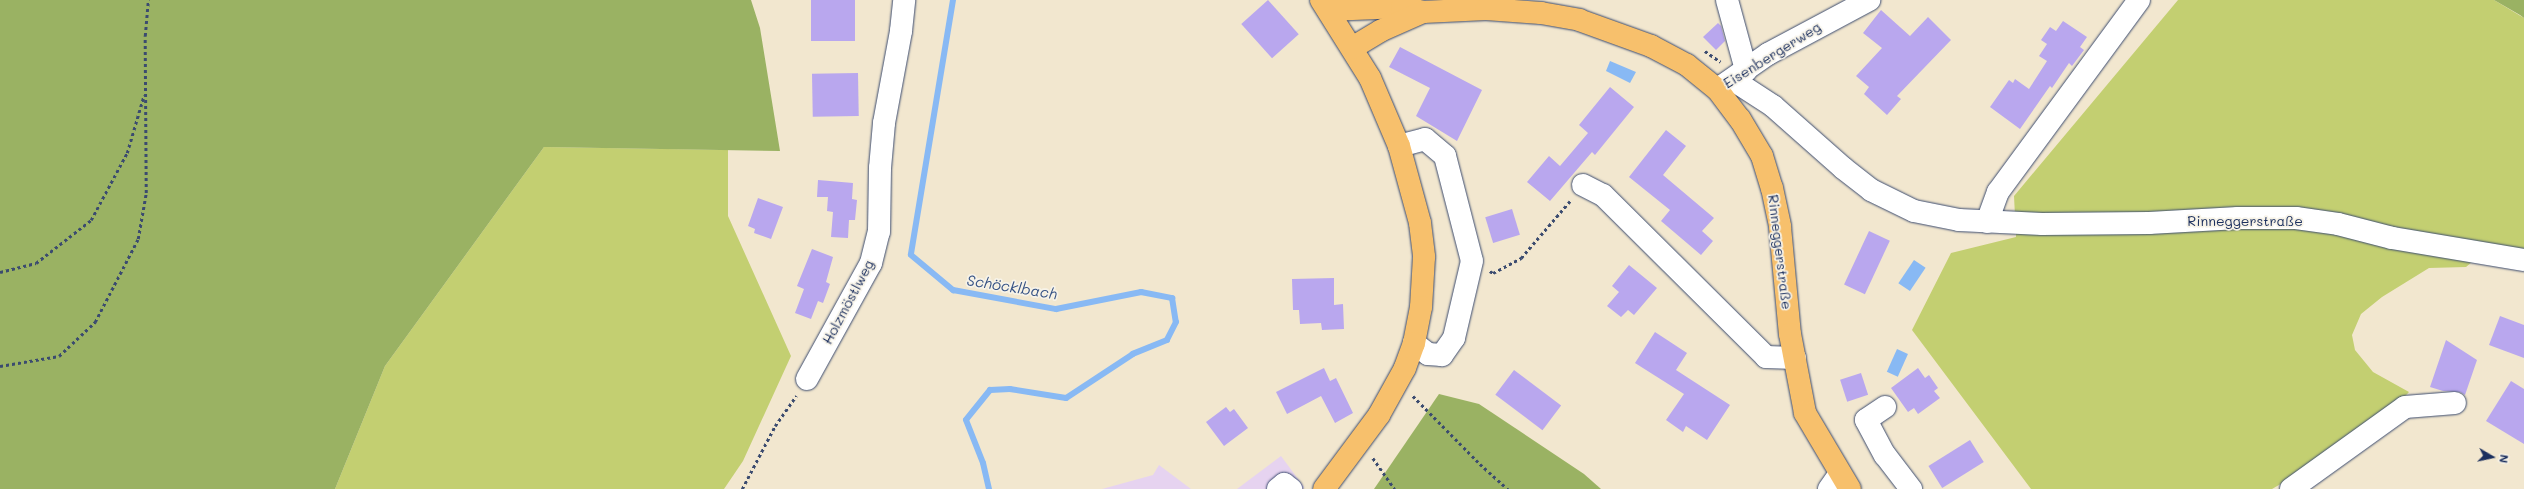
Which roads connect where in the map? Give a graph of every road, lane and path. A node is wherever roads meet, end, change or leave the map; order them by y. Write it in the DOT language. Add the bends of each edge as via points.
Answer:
graph roads {
  1 [pos="148,0"];
  2 [pos="904,0"];
  3 [pos="1726,0"];
  4 [pos="1869,0"];
  5 [pos="2139,0"];
  6 [pos="1324,5"];
  7 [pos="1423,12"];
  8 [pos="1352,48"];
  9 [pos="1732,80"];
  10 [pos="145,90"];
  11 [pos="1399,146"];
  12 [pos="1583,185"];
  13 [pos="1987,222"];
  14 [pos="2524,260"];
  15 [pos="1472,261"];
  16 [pos="0,272"];
  17 [pos="1414,343"];
  18 [pos="1795,358"];
  19 [pos="0,366"];
  20 [pos="807,379"];
  21 [pos="1397,383"];
  22 [pos="2455,403"];
  23 [pos="1885,407"];
  24 [pos="1362,438"];
  25 [pos="1840,484"];
  26 [pos="742,489"];
  27 [pos="1278,489"];
  28 [pos="1291,489"];
  29 [pos="1324,489"];
  30 [pos="1395,489"];
  31 [pos="1508,489"];
  32 [pos="1910,489"];
  33 [pos="2291,489"];
  1 -- 10 [label="path"];
  2 -- 20 [label="street, Holzmöstlweg" via="901,31 884,123 879,232 870,263"];
  3 -- 9 [label="street"];
  4 -- 9 [label="street, Eisenbergerweg" via="1768,54"];
  5 -- 13 [label="street" via="1998,192"];
  6 -- 7 [label="main road, Rinneggerstraße" via="1402,7"];
  6 -- 8 [label="main road, Rinneggerstraße"];
  7 -- 8 [label="main road, Rinneggerstraße" via="1380,31"];
  7 -- 9 [label="main road, Rinneggerstraße" via="1486,9 1541,13 1579,20 1651,46 1687,65"];
  8 -- 11 [label="main road" via="1370,78"];
  9 -- 13 [label="street, Rinneggerstraße" via="1772,106 1842,168 1872,190 1914,211 1959,220"];
  9 -- 18 [label="main road, Rinneggerstraße" via="1740,119 1762,156 1772,188 1780,227 1790,334"];
  10 -- 16 [label="path" via="127,154 91,220 36,263"];
  10 -- 19 [label="path" via="146,193 138,239 95,322 59,356"];
  11 -- 15 [label="street" via="1425,139 1446,156"];
  11 -- 17 [label="main road" via="1420,222 1424,257 1421,307"];
  12 -- 15 [label="path" via="1521,258 1493,273"];
  12 -- 18 [label="street" via="1603,195 1766,357"];
  13 -- 14 [label="street, Rinneggerstraße" via="2149,223 2296,218 2338,224 2392,238"];
  15 -- 17 [label="street" via="1454,338 1442,354 1428,354"];
  17 -- 21 [label="main road"];
  18 -- 25 [label="main road, Rinneggerstraße" via="1805,412"];
  20 -- 26 [label="path" via="775,426"];
  21 -- 24 [label="main road"];
  21 -- 31 [label="path" via="1424,404 1480,464"];
  22 -- 33 [label="street" via="2405,407"];
  23 -- 32 [label="street" via="1866,420 1884,455"];
  24 -- 29 [label="main road"];
  24 -- 30 [label="path" via="1379,469"];
  27 -- 28 [label="street" via="1284,484"];
}
